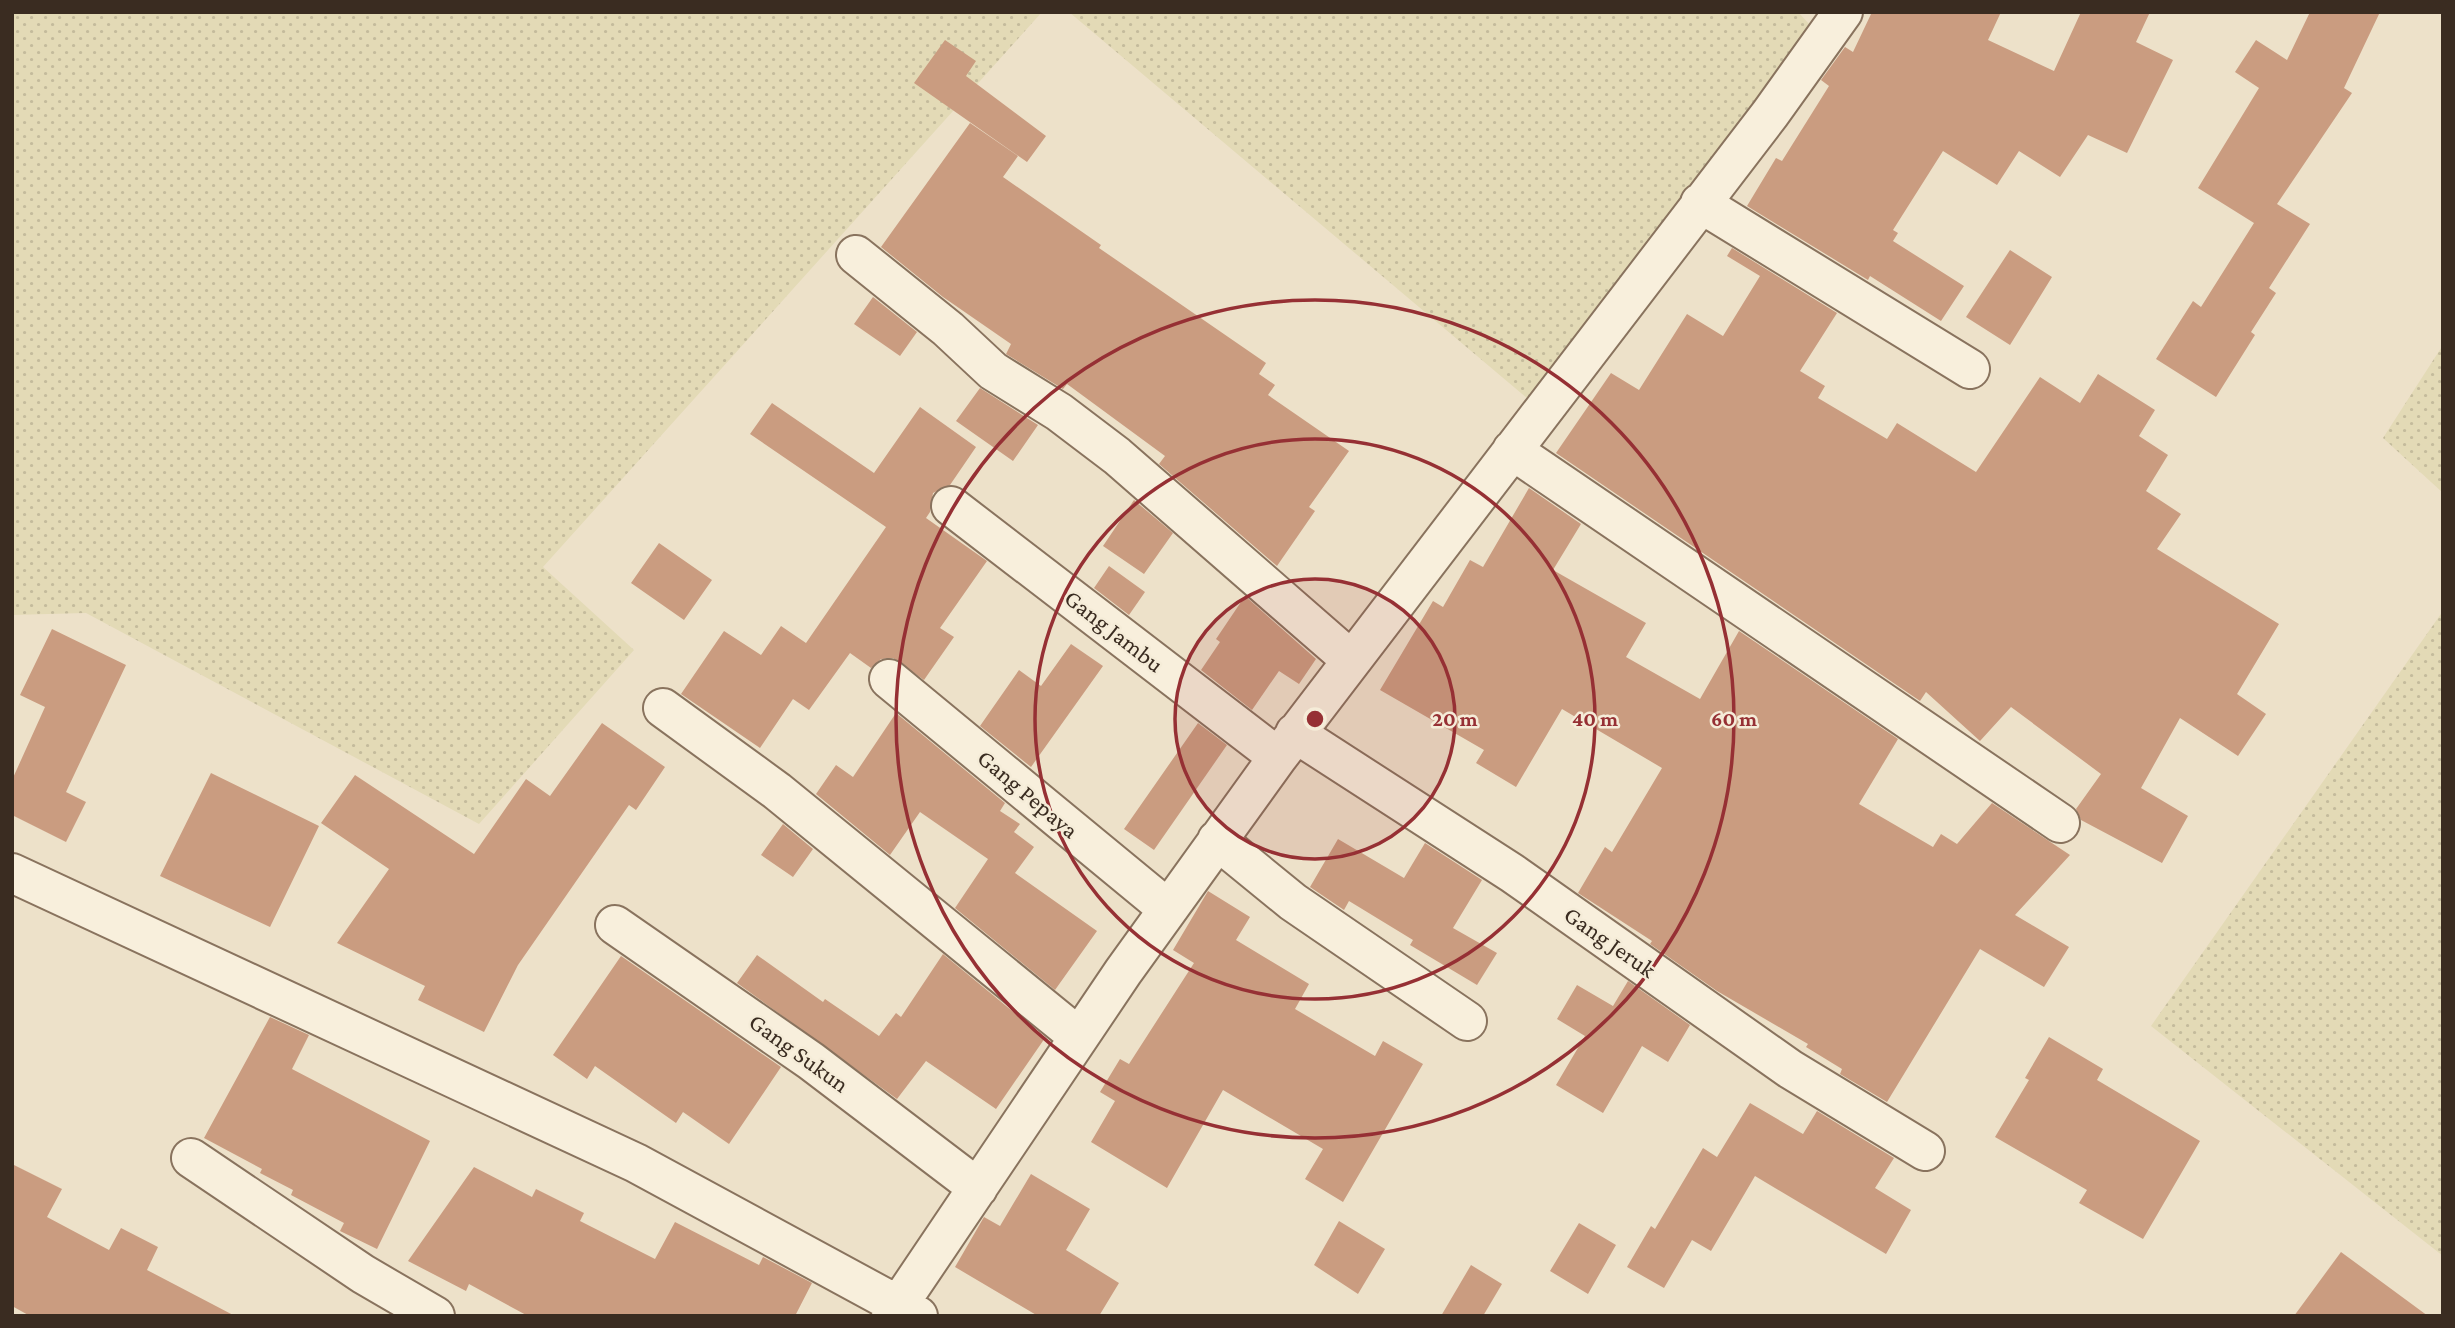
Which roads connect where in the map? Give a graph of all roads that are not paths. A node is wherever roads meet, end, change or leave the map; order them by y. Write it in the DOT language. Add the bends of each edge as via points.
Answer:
graph roads {
  1 [pos="1843,12"];
  2 [pos="1700,203"];
  3 [pos="856,256"];
  4 [pos="1970,369"];
  5 [pos="1512,450"];
  6 [pos="951,506"];
  7 [pos="1350,659"];
  8 [pos="889,679"];
  9 [pos="663,708"];
  10 [pos="1287,745"];
  11 [pos="2060,823"];
  12 [pos="1217,840"];
  13 [pos="12,873"];
  14 [pos="1168,909"];
  15 [pos="615,925"];
  16 [pos="1467,1021"];
  17 [pos="1079,1037"];
  18 [pos="1925,1151"];
  19 [pos="191,1158"];
  20 [pos="978,1188"];
  21 [pos="902,1312"];
  22 [pos="435,1316"];
  1 -- 2 [label="street"];
  2 -- 4 [label="street"];
  2 -- 5 [label="street"];
  3 -- 7 [label="street" via="993,371 1117,456"];
  5 -- 7 [label="street"];
  5 -- 11 [label="street"];
  6 -- 10 [label="street, Gang Jambu"];
  7 -- 10 [label="street"];
  8 -- 14 [label="street, Gang Pepaya"];
  9 -- 17 [label="street" via="776,791"];
  10 -- 12 [label="street"];
  10 -- 18 [label="street, Gang Jeruk" via="1512,873 1790,1069"];
  12 -- 14 [label="street"];
  12 -- 16 [label="street" via="1293,902"];
  13 -- 21 [label="street" via="636,1163"];
  14 -- 17 [label="street"];
  15 -- 20 [label="street, Gang Sukun" via="811,1061"];
  17 -- 20 [label="street"];
  19 -- 22 [label="street" via="363,1274"];
  20 -- 21 [label="street"];
}
